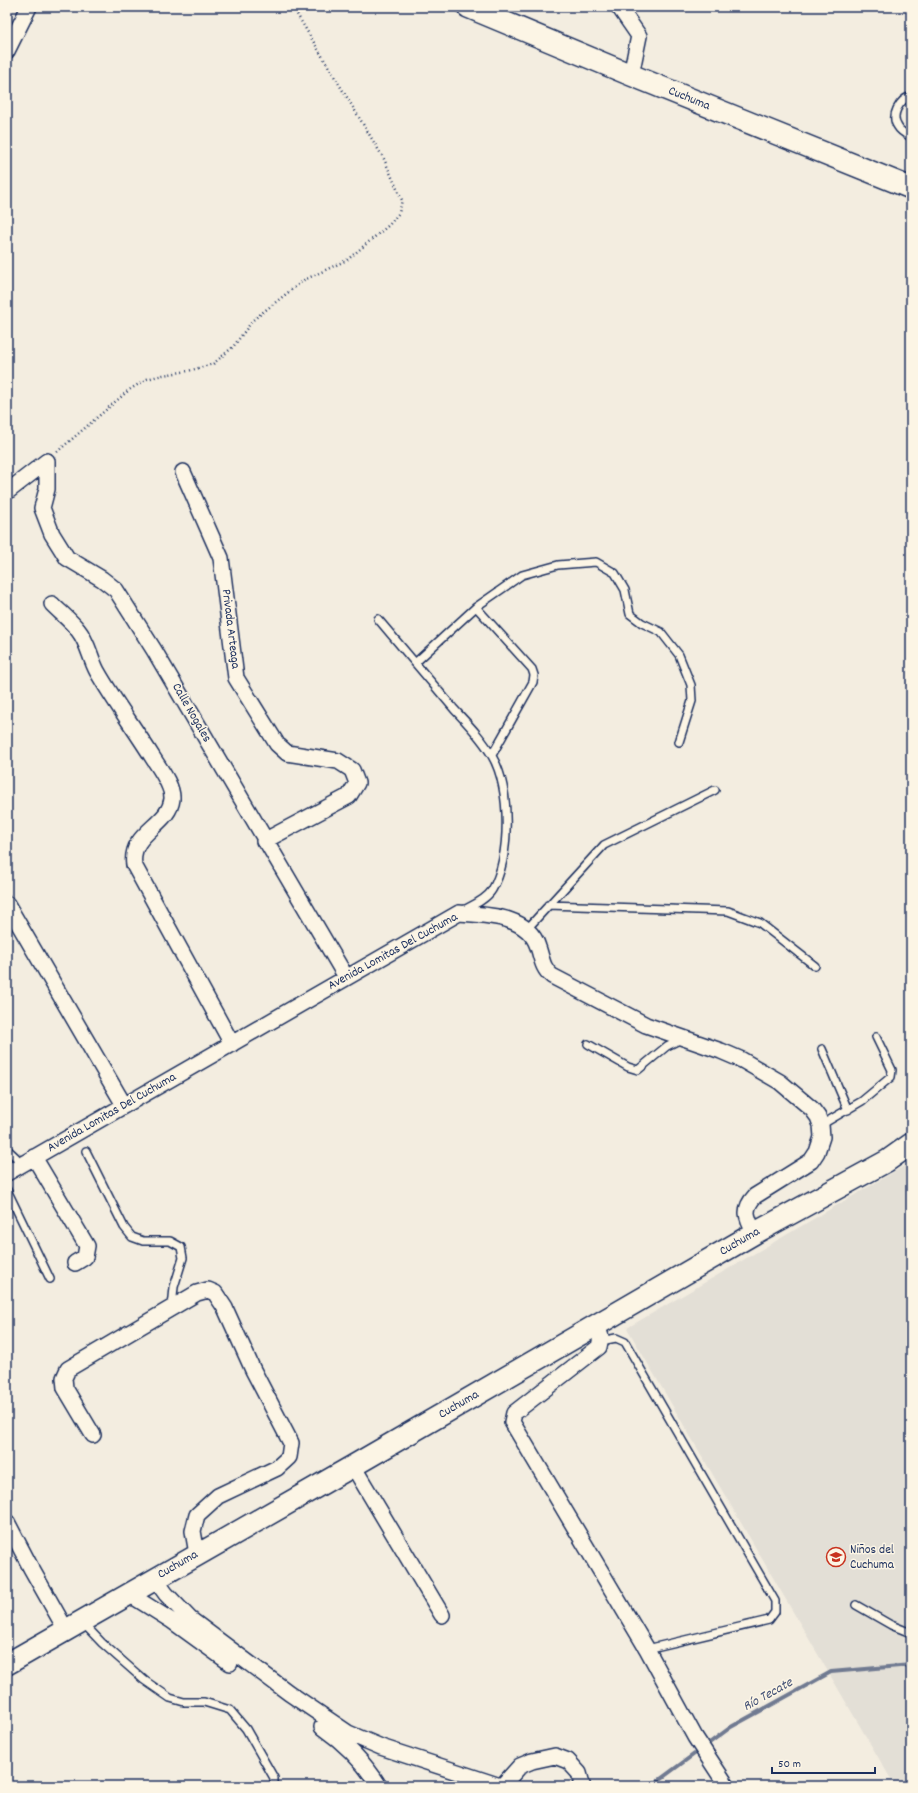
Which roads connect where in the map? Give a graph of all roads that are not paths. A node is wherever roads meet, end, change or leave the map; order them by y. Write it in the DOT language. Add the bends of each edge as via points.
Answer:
graph roads {
  1 [pos="22,7"];
  2 [pos="29,7"];
  3 [pos="468,7"];
  4 [pos="619,7"];
  5 [pos="20,27"];
  6 [pos="7,51"];
  7 [pos="631,76"];
  8 [pos="911,96"];
  9 [pos="911,137"];
  10 [pos="911,188"];
  11 [pos="183,472"];
  12 [pos="7,492"];
  13 [pos="52,604"];
  14 [pos="476,607"];
  15 [pos="378,619"];
  16 [pos="415,663"];
  17 [pos="679,742"];
  18 [pos="492,755"];
  19 [pos="715,790"];
  20 [pos="264,841"];
  21 [pos="7,904"];
  22 [pos="548,906"];
  23 [pos="459,914"];
  24 [pos="527,929"];
  25 [pos="815,966"];
  26 [pos="346,977"];
  27 [pos="876,1037"];
  28 [pos="683,1038"];
  29 [pos="232,1044"];
  30 [pos="588,1044"];
  31 [pos="822,1049"];
  32 [pos="124,1106"];
  33 [pos="848,1110"];
  34 [pos="821,1125"];
  35 [pos="911,1144"];
  36 [pos="7,1149"];
  37 [pos="86,1152"];
  38 [pos="29,1161"];
  39 [pos="7,1173"];
  40 [pos="7,1190"];
  41 [pos="755,1233"];
  42 [pos="75,1263"];
  43 [pos="50,1279"];
  44 [pos="172,1308"];
  45 [pos="599,1333"];
  46 [pos="93,1435"];
  47 [pos="353,1466"];
  48 [pos="7,1522"];
  49 [pos="197,1554"];
  50 [pos="155,1579"];
  51 [pos="129,1594"];
  52 [pos="856,1605"];
  53 [pos="442,1615"];
  54 [pos="74,1626"];
  55 [pos="911,1633"];
  56 [pos="647,1649"];
  57 [pos="7,1664"];
  58 [pos="274,1786"];
  59 [pos="379,1786"];
  60 [pos="501,1786"];
  61 [pos="580,1786"];
  62 [pos="726,1786"];
  1 -- 5 [label="street"];
  2 -- 5 [label="street"];
  3 -- 7 [label="street, Cuchuma"];
  4 -- 7 [label="street" via="639,36"];
  5 -- 6 [label="street"];
  7 -- 10 [label="street, Cuchuma"];
  8 -- 9 [label="lane" via="906,97 897,106 895,117 898,128"];
  11 -- 20 [label="street, Privada Arteaga" via="221,558 236,678 277,744 287,753 338,761 352,770 358,783 349,796"];
  12 -- 20 [label="street, Calle Nogales" via="47,461 47,489 42,508 52,534 67,558 116,590 154,650"];
  13 -- 29 [label="street" via="79,630 97,670 168,784 172,797 170,806 138,842 134,851 134,865"];
  14 -- 16 [label="lane"];
  14 -- 17 [label="lane" via="522,575 558,565 596,562 615,573 625,590 630,614 661,632 679,656 691,685 692,701"];
  14 -- 18 [label="lane" via="532,669 534,675 533,682"];
  15 -- 16 [label="lane"];
  16 -- 18 [label="lane"];
  18 -- 23 [label="lane" via="498,769 507,816 498,876 491,892"];
  19 -- 22 [label="lane" via="604,845"];
  20 -- 26 [label="street, Calle Nogales"];
  21 -- 32 [label="street"];
  22 -- 24 [label="lane"];
  22 -- 25 [label="lane" via="728,911 760,923"];
  23 -- 24 [label="street, Avenida Lomitas Del Cuchuma" via="514,922"];
  23 -- 26 [label="street, Avenida Lomitas Del Cuchuma"];
  24 -- 28 [label="street" via="536,940 544,968 552,976 646,1025"];
  26 -- 29 [label="street, Avenida Lomitas Del Cuchuma"];
  27 -- 33 [label="lane" via="892,1070 891,1077"];
  28 -- 30 [label="lane" via="667,1046 638,1070"];
  28 -- 34 [label="street" via="721,1051 768,1075 812,1109"];
  29 -- 32 [label="street, Avenida Lomitas Del Cuchuma"];
  31 -- 33 [label="lane"];
  32 -- 38 [label="street, Avenida Lomitas Del Cuchuma"];
  33 -- 34 [label="lane"];
  34 -- 41 [label="street" via="821,1144 811,1161 755,1196 747,1206 748,1219"];
  35 -- 41 [label="street, Cuchuma" via="887,1161"];
  36 -- 38 [label="lane"];
  37 -- 44 [label="lane" via="124,1228 132,1237 143,1241 170,1241 181,1247 183,1258 174,1287"];
  38 -- 39 [label="street, Avenida Lomitas Del Cuchuma"];
  38 -- 42 [label="street" via="87,1246 85,1257"];
  40 -- 43 [label="lane"];
  41 -- 45 [label="street, Cuchuma"];
  44 -- 46 [label="street" via="68,1369 64,1378 65,1388"];
  44 -- 49 [label="street" via="208,1290 215,1293 225,1308 253,1370 291,1443 289,1457 277,1468 218,1496 197,1515 193,1531"];
  45 -- 47 [label="street, Cuchuma"];
  45 -- 56 [label="street" via="598,1347 514,1412 512,1422"];
  45 -- 56 [label="lane" via="625,1342 775,1601 775,1612 769,1620"];
  47 -- 49 [label="street, Cuchuma"];
  47 -- 53 [label="street"];
  48 -- 54 [label="street" via="31,1568"];
  49 -- 50 [label="street, Cuchuma"];
  50 -- 51 [label="street, Cuchuma"];
  50 -- 60 [label="street" via="190,1620 348,1733 381,1747"];
  51 -- 54 [label="street, Cuchuma"];
  51 -- 59 [label="street" via="172,1621 339,1739 363,1763"];
  52 -- 55 [label="lane"];
  54 -- 57 [label="street, Cuchuma"];
  54 -- 58 [label="lane" via="102,1643 144,1680 170,1698 184,1702 204,1702 230,1710 246,1729 274,1778"];
  56 -- 62 [label="street" via="695,1737"];
  60 -- 61 [label="street" via="520,1766 555,1756 568,1761 579,1773 582,1784"];
}
